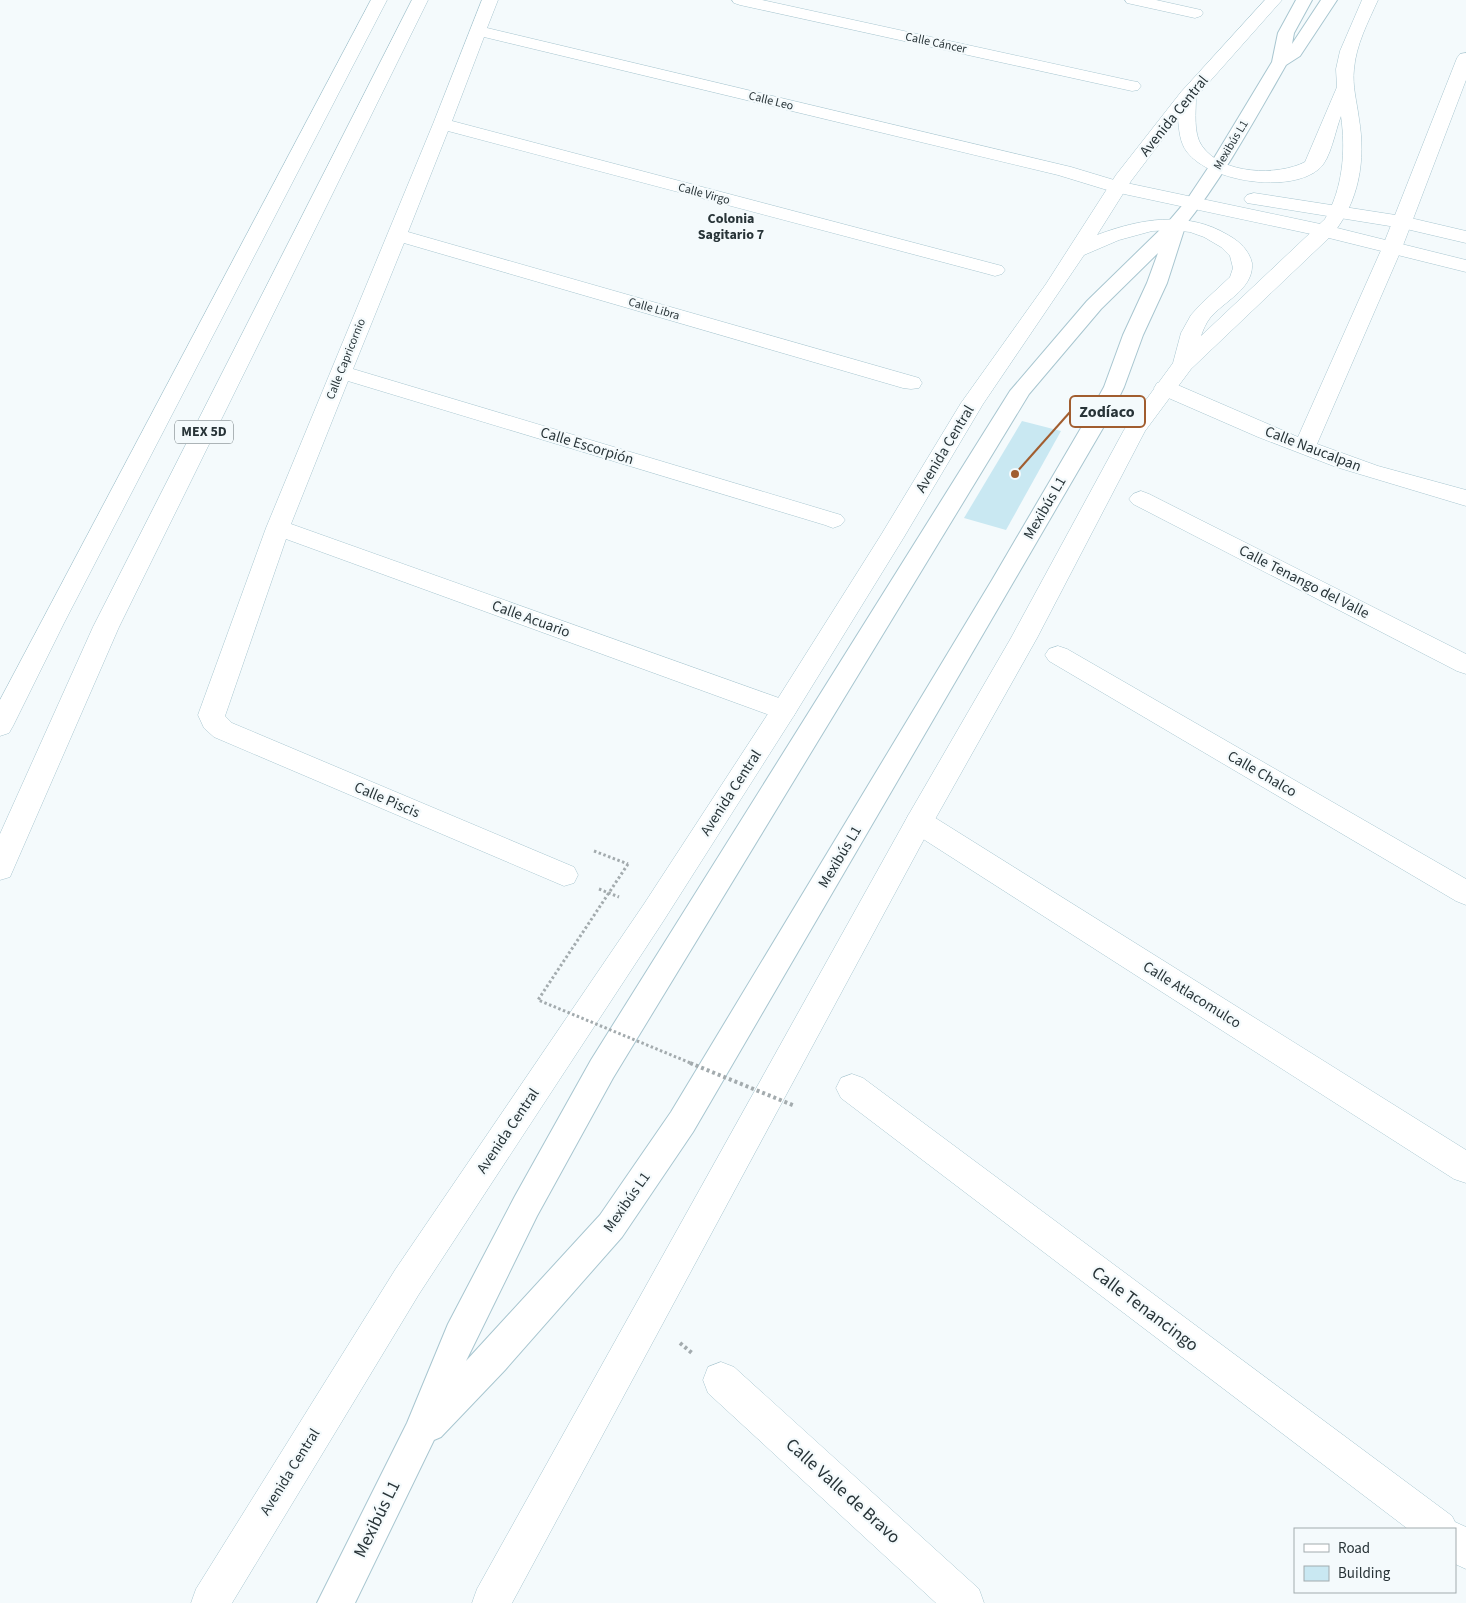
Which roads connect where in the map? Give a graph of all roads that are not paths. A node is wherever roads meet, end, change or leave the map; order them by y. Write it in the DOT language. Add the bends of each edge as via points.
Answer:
graph roads {
  1 [pos="379,0"];
  2 [pos="420,0"];
  3 [pos="490,0"];
  4 [pos="740,0"];
  5 [pos="1132,0"];
  6 [pos="1274,0"];
  7 [pos="1304,0"];
  8 [pos="1329,0"];
  9 [pos="1370,0"];
  10 [pos="1195,13"];
  11 [pos="479,30"];
  12 [pos="1466,58"];
  13 [pos="1280,62"];
  14 [pos="1132,86"];
  15 [pos="1344,89"];
  16 [pos="1187,96"];
  17 [pos="442,124"];
  18 [pos="1217,168"];
  19 [pos="1120,183"];
  20 [pos="1197,197"];
  21 [pos="1332,222"];
  22 [pos="1402,222"];
  23 [pos="1176,225"];
  24 [pos="397,235"];
  25 [pos="1466,237"];
  26 [pos="1392,248"];
  27 [pos="1076,251"];
  28 [pos="1466,266"];
  29 [pos="995,270"];
  30 [pos="1183,364"];
  31 [pos="340,372"];
  32 [pos="910,383"];
  33 [pos="1165,388"];
  34 [pos="1305,447"];
  35 [pos="1466,498"];
  36 [pos="1141,499"];
  37 [pos="833,520"];
  38 [pos="278,528"];
  39 [pos="1058,655"];
  40 [pos="1466,665"];
  41 [pos="784,710"];
  42 [pos="213,721"];
  43 [pos="0,726"];
  44 [pos="918,822"];
  45 [pos="0,869"];
  46 [pos="564,875"];
  47 [pos="1466,893"];
  48 [pos="852,1088"];
  49 [pos="1466,1168"];
  50 [pos="721,1380"];
  51 [pos="419,1435"];
  52 [pos="1438,1528"];
  53 [pos="1456,1542"];
  54 [pos="1466,1550"];
  55 [pos="210,1603"];
  56 [pos="336,1603"];
  57 [pos="491,1603"];
  58 [pos="966,1603"];
  1 -- 43 [label="main road, MEX 5D"];
  2 -- 45 [label="main road, MEX 5D" via="106,627"];
  3 -- 11 [label="main road, Calle Capricornio"];
  4 -- 14 [label="main road, Calle Cáncer"];
  5 -- 10 [label="main road"];
  6 -- 16 [label="main road, Avenida Central"];
  7 -- 13 [label="lane, Mexibús L1" via="1286,34"];
  8 -- 13 [label="lane, Mexibús L1" via="1294,53"];
  9 -- 15 [label="main road" via="1351,42"];
  11 -- 17 [label="main road, Calle Capricornio"];
  11 -- 19 [label="main road, Calle Leo"];
  12 -- 22 [label="main road"];
  13 -- 18 [label="lane, Mexibús L1"];
  15 -- 18 [label="main road" via="1313,165 1300,172 1280,176 1243,174"];
  15 -- 21 [label="main road" via="1352,134 1352,162 1348,184"];
  16 -- 18 [label="main road" via="1190,140 1203,158"];
  16 -- 19 [label="main road, Avenida Central"];
  17 -- 24 [label="main road, Calle Capricornio"];
  17 -- 29 [label="main road, Calle Virgo"];
  18 -- 20 [label="lane, Mexibús L1"];
  19 -- 20 [label="main road, Calle Leo"];
  19 -- 27 [label="main road, Avenida Central"];
  20 -- 21 [label="main road, Calle Leo"];
  20 -- 23 [label="lane, Mexibús L1"];
  21 -- 22 [label="main road"];
  21 -- 26 [label="main road"];
  21 -- 30 [label="main road"];
  22 -- 25 [label="main road"];
  22 -- 26 [label="main road"];
  23 -- 27 [label="main road" via="1133,229"];
  23 -- 30 [label="main road" via="1223,239 1242,260 1242,272 1236,282 1206,310 1193,329"];
  23 -- 51 [label="lane, Mexibús L1" via="1094,305 1020,391 602,1069 526,1206 460,1336"];
  23 -- 51 [label="lane, Mexibús L1" via="1157,283 1099,416 682,1122 611,1226"];
  24 -- 31 [label="main road, Calle Capricornio"];
  24 -- 32 [label="main road, Calle Libra"];
  26 -- 28 [label="main road"];
  26 -- 34 [label="main road"];
  27 -- 41 [label="main road, Avenida Central" via="972,403"];
  30 -- 33 [label="main road"];
  31 -- 37 [label="main road, Calle Escorpión"];
  31 -- 38 [label="main road, Calle Capricornio"];
  33 -- 34 [label="main road, Calle Naucalpan"];
  33 -- 44 [label="main road" via="1135,430 1024,638"];
  34 -- 35 [label="main road, Calle Naucalpan" via="1371,471"];
  36 -- 40 [label="main road, Calle Tenango del Valle"];
  38 -- 41 [label="main road, Calle Acuario"];
  38 -- 42 [label="main road, Calle Capricornio" via="212,708"];
  39 -- 47 [label="main road, Calle Chalco"];
  41 -- 55 [label="main road, Avenida Central" via="654,912 407,1282"];
  42 -- 46 [label="main road, Calle Piscis" via="224,730"];
  44 -- 49 [label="main road, Calle Atlacomulco"];
  44 -- 57 [label="main road"];
  48 -- 52 [label="main road, Calle Tenancingo"];
  50 -- 58 [label="main road, Calle Valle de Bravo"];
  51 -- 56 [label="lane, Mexibús L1"];
  53 -- 54 [label="main road"];
}
